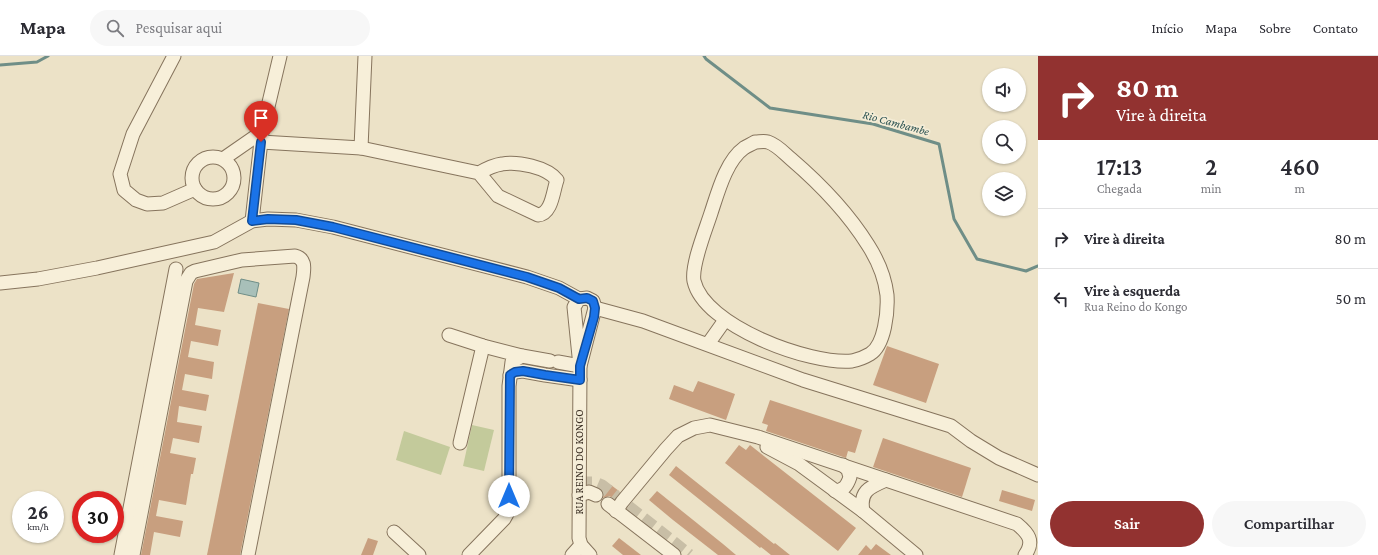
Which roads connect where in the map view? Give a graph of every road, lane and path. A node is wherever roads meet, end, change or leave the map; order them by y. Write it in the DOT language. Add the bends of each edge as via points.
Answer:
graph roads {
  1 [pos="174,56"];
  2 [pos="280,56"];
  3 [pos="365,56"];
  4 [pos="262,137"];
  5 [pos="361,148"];
  6 [pos="223,159"];
  7 [pos="479,173"];
  8 [pos="195,189"];
  9 [pos="252,221"];
  10 [pos="176,269"];
  11 [pos="0,283"];
  12 [pos="579,299"];
  13 [pos="595,308"];
  14 [pos="725,320"];
  15 [pos="449,335"];
  16 [pos="708,344"];
  17 [pos="483,346"];
  18 [pos="522,356"];
  19 [pos="551,362"];
  20 [pos="580,366"];
  21 [pos="510,375"];
  22 [pos="545,375"];
  23 [pos="580,380"];
  24 [pos="460,443"];
  25 [pos="843,465"];
  26 [pos="1038,475"];
  27 [pos="886,480"];
  28 [pos="835,491"];
  29 [pos="579,494"];
  30 [pos="596,495"];
  31 [pos="616,510"];
  32 [pos="863,511"];
  33 [pos="394,532"];
  34 [pos="586,550"];
  35 [pos="121,555"];
  36 [pos="133,555"];
  37 [pos="248,555"];
  38 [pos="419,555"];
  39 [pos="469,555"];
  40 [pos="572,555"];
  41 [pos="674,555"];
  42 [pos="916,555"];
  43 [pos="1025,555"];
  1 -- 8 [label="street" via="133,134 120,174 124,190 136,200 147,204 163,203"];
  2 -- 4 [label="street"];
  3 -- 5 [label="street"];
  4 -- 5 [label="street"];
  4 -- 6 [label="street"];
  4 -- 9 [label="street"];
  5 -- 7 [label="street"];
  6 -- 8 [label="street" via="208,157 197,164 192,176"];
  6 -- 8 [label="street" via="234,177 230,191 224,196 212,199"];
  7 -- 7 [label="street" via="503,163 528,165 553,175 556,180 548,210 538,215 498,196"];
  9 -- 11 [label="street" via="214,242 38,279"];
  9 -- 12 [label="street" via="296,220 333,227 527,277 559,288"];
  10 -- 35 [label="street"];
  12 -- 13 [label="street" via="587,298 593,301"];
  12 -- 20 [label="street, RUA REINO DO KONGO" via="574,307"];
  13 -- 16 [label="street" via="643,321"];
  13 -- 20 [label="street, RUA REINO DO KONGO"];
  14 -- 14 [label="street" via="698,291 694,267 716,199 735,157 755,142 768,142 806,172 849,219 868,245 880,269 886,295 887,316 880,342 871,354 853,361 809,357 758,338"];
  14 -- 16 [label="street"];
  15 -- 17 [label="street"];
  16 -- 26 [label="street" via="803,380 951,426 999,458"];
  17 -- 18 [label="street"];
  17 -- 24 [label="street"];
  18 -- 19 [label="street"];
  18 -- 21 [label="street" via="512,362"];
  19 -- 20 [label="street"];
  19 -- 22 [label="street" via="544,372"];
  20 -- 23 [label="street, RUA REINO DO KONGO"];
  21 -- 22 [label="street" via="523,371"];
  21 -- 39 [label="street" via="509,510 504,519"];
  22 -- 23 [label="street"];
  23 -- 29 [label="street, RUA REINO DO KONGO"];
  25 -- 27 [label="street"];
  25 -- 28 [label="street" via="850,477 847,485"];
  25 -- 31 [label="street" via="732,430 710,425 694,428 678,436"];
  27 -- 32 [label="street" via="866,491 862,498"];
  27 -- 43 [label="street" via="1017,524 1029,536 1030,544"];
  28 -- 31 [label="street" via="778,452 758,444 710,432 694,434 683,442 628,507"];
  28 -- 32 [label="street"];
  29 -- 30 [label="street" via="589,492"];
  29 -- 34 [label="street, RUA REINO DO KONGO" via="579,538"];
  31 -- 41 [label="street"];
  32 -- 42 [label="street"];
  33 -- 38 [label="street"];
  34 -- 40 [label="street"];
  36 -- 37 [label="street" via="188,276 196,271 242,260 295,256 304,263 303,277"];
}
